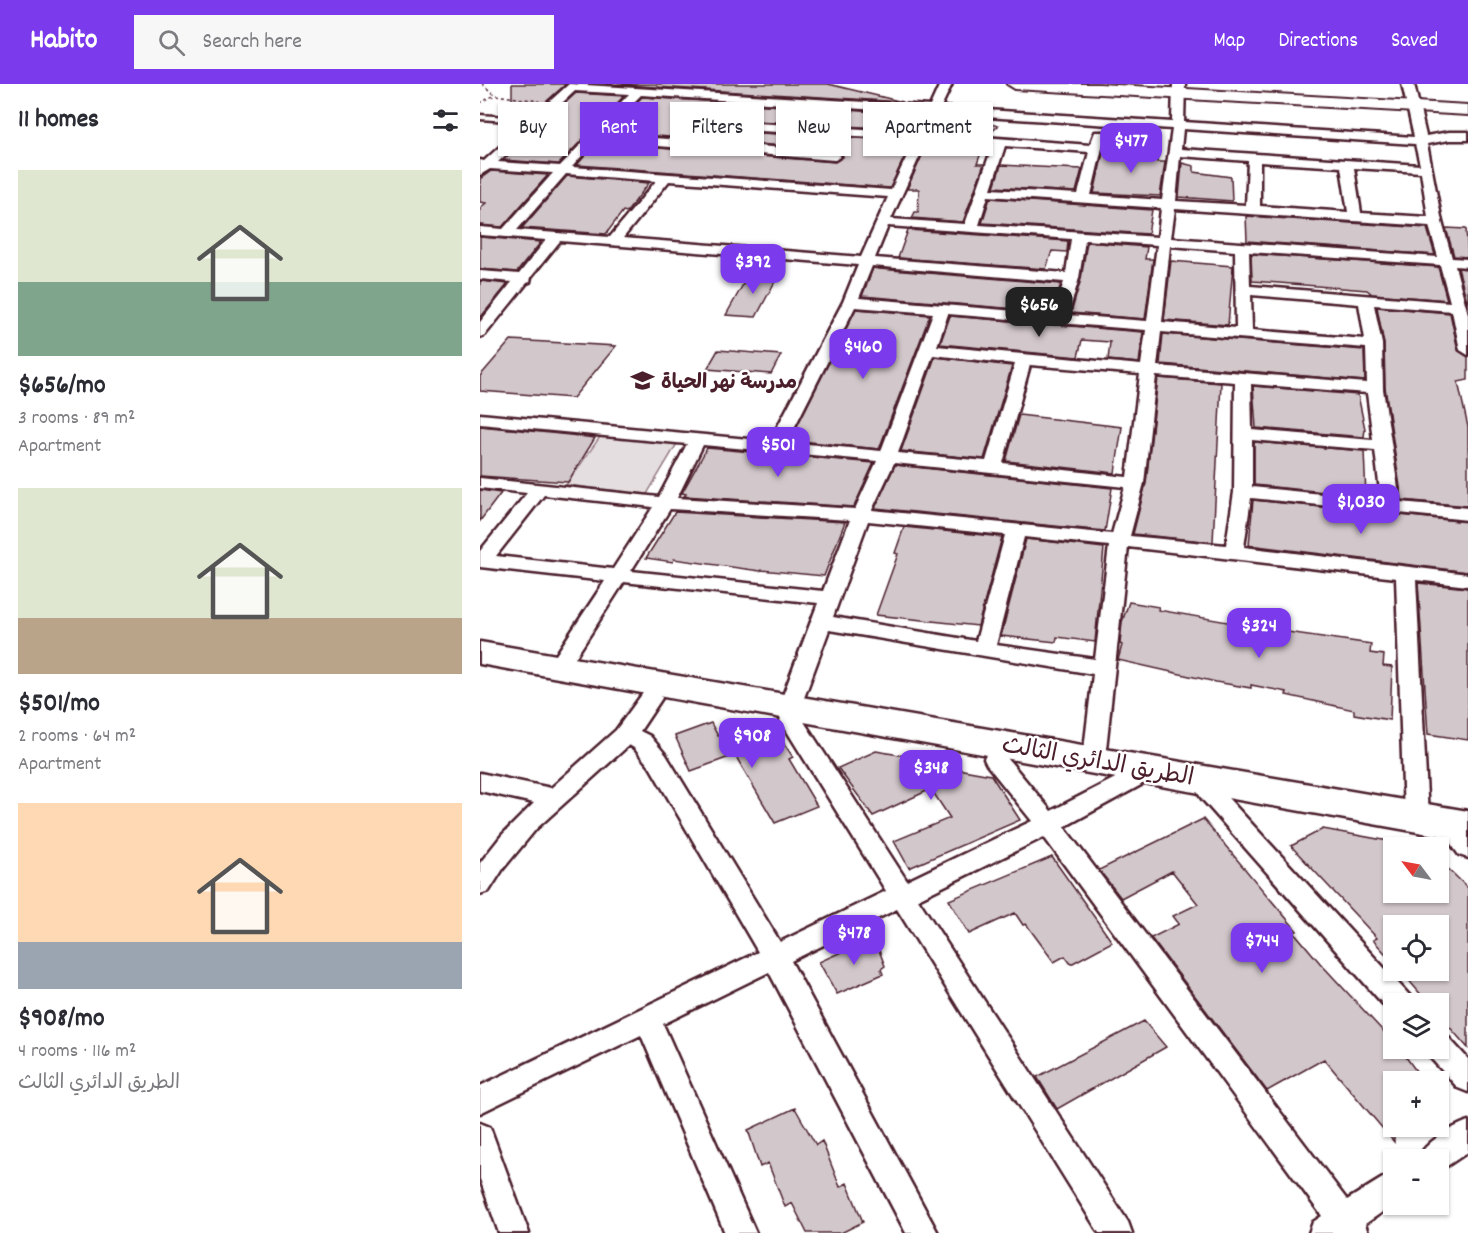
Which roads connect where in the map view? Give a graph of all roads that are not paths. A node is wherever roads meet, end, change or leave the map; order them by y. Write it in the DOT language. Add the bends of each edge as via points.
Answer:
graph roads {
  1 [pos="712,84"];
  2 [pos="946,84"];
  3 [pos="1015,84"];
  4 [pos="1408,84"];
  5 [pos="574,86"];
  6 [pos="1179,88"];
  7 [pos="637,92"];
  8 [pos="556,102"];
  9 [pos="627,102"];
  10 [pos="670,102"];
  11 [pos="698,102"];
  12 [pos="938,102"];
  13 [pos="1413,107"];
  14 [pos="764,109"];
  15 [pos="863,110"];
  16 [pos="1468,110"];
  17 [pos="993,113"];
  18 [pos="480,117"];
  19 [pos="498,118"];
  20 [pos="1102,120"];
  21 [pos="1178,125"];
  22 [pos="670,135"];
  23 [pos="1468,136"];
  24 [pos="1421,141"];
  25 [pos="658,142"];
  26 [pos="664,142"];
  27 [pos="993,142"];
  28 [pos="1000,143"];
  29 [pos="1095,149"];
  30 [pos="580,151"];
  31 [pos="776,151"];
  32 [pos="498,152"];
  33 [pos="1174,152"];
  34 [pos="835,156"];
  35 [pos="914,156"];
  36 [pos="1254,158"];
  37 [pos="1347,165"];
  38 [pos="482,166"];
  39 [pos="1427,169"];
  40 [pos="563,171"];
  41 [pos="666,177"];
  42 [pos="816,187"];
  43 [pos="983,192"];
  44 [pos="896,194"];
  45 [pos="1084,198"];
  46 [pos="1167,204"];
  47 [pos="1253,209"];
  48 [pos="1355,216"];
  49 [pos="883,222"];
  50 [pos="1435,222"];
  51 [pos="971,227"];
  52 [pos="480,231"];
  53 [pos="507,233"];
  54 [pos="1079,235"];
  55 [pos="556,237"];
  56 [pos="1163,241"];
  57 [pos="613,242"];
  58 [pos="1242,248"];
  59 [pos="1445,261"];
  60 [pos="866,262"];
  61 [pos="1468,262"];
  62 [pos="480,275"];
  63 [pos="1072,278"];
  64 [pos="525,279"];
  65 [pos="1245,290"];
  66 [pos="1366,300"];
  67 [pos="850,302"];
  68 [pos="1459,307"];
  69 [pos="942,310"];
  70 [pos="1059,320"];
  71 [pos="1152,328"];
  72 [pos="480,332"];
  73 [pos="1244,334"];
  74 [pos="1374,344"];
  75 [pos="929,350"];
  76 [pos="1468,351"];
  77 [pos="1024,360"];
  78 [pos="1148,369"];
  79 [pos="1243,378"];
  80 [pos="1375,389"];
  81 [pos="480,418"];
  82 [pos="1243,434"];
  83 [pos="697,441"];
  84 [pos="1383,446"];
  85 [pos="776,447"];
  86 [pos="888,458"];
  87 [pos="993,467"];
  88 [pos="480,483"];
  89 [pos="1135,483"];
  90 [pos="539,490"];
  91 [pos="1243,492"];
  92 [pos="665,503"];
  93 [pos="1391,506"];
  94 [pos="1468,514"];
  95 [pos="861,515"];
  96 [pos="1017,531"];
  97 [pos="1119,541"];
  98 [pos="1234,552"];
  99 [pos="481,561"];
  100 [pos="1406,572"];
  101 [pos="619,576"];
  102 [pos="1468,579"];
  103 [pos="831,598"];
  104 [pos="822,622"];
  105 [pos="984,650"];
  106 [pos="480,653"];
  107 [pos="559,667"];
  108 [pos="1105,668"];
  109 [pos="480,670"];
  110 [pos="651,698"];
  111 [pos="790,713"];
  112 [pos="626,734"];
  113 [pos="1094,758"];
  114 [pos="995,759"];
  115 [pos="1133,779"];
  116 [pos="480,782"];
  117 [pos="1210,793"];
  118 [pos="554,798"];
  119 [pos="1416,817"];
  120 [pos="1048,824"];
  121 [pos="1465,838"];
  122 [pos="480,884"];
  123 [pos="902,895"];
  124 [pos="775,957"];
  125 [pos="1390,993"];
  126 [pos="648,1020"];
  127 [pos="1449,1058"];
  128 [pos="1468,1079"];
  129 [pos="480,1100"];
  130 [pos="1468,1135"];
  131 [pos="480,1137"];
  132 [pos="1448,1149"];
  133 [pos="1383,1195"];
  134 [pos="1340,1229"];
  135 [pos="514,1233"];
  136 [pos="741,1233"];
  137 [pos="923,1233"];
  138 [pos="1117,1233"];
  1 -- 11 [label="street"];
  2 -- 12 [label="street"];
  3 -- 6 [label="street"];
  4 -- 13 [label="street"];
  5 -- 7 [label="street"];
  5 -- 8 [label="street"];
  6 -- 13 [label="street"];
  6 -- 21 [label="street"];
  7 -- 9 [label="street"];
  7 -- 10 [label="street"];
  13 -- 16 [label="street"];
  13 -- 24 [label="street"];
  14 -- 15 [label="street"];
  17 -- 20 [label="street"];
  18 -- 19 [label="lane"];
  20 -- 21 [label="street"];
  20 -- 29 [label="street"];
  21 -- 24 [label="street"];
  21 -- 33 [label="street"];
  22 -- 26 [label="street"];
  23 -- 24 [label="street"];
  24 -- 39 [label="street"];
  25 -- 26 [label="street"];
  26 -- 31 [label="street"];
  27 -- 28 [label="street"];
  28 -- 29 [label="street"];
  28 -- 43 [label="street"];
  29 -- 45 [label="street"];
  30 -- 40 [label="street"];
  32 -- 38 [label="street"];
  33 -- 36 [label="street"];
  33 -- 46 [label="street"];
  34 -- 42 [label="street"];
  35 -- 44 [label="street"];
  36 -- 37 [label="street"];
  36 -- 47 [label="street"];
  37 -- 39 [label="street"];
  37 -- 48 [label="street"];
  38 -- 40 [label="street"];
  39 -- 50 [label="street"];
  40 -- 41 [label="street"];
  40 -- 53 [label="street"];
  41 -- 42 [label="street"];
  41 -- 57 [label="street"];
  42 -- 44 [label="street"];
  43 -- 45 [label="street"];
  43 -- 51 [label="street"];
  44 -- 49 [label="street"];
  45 -- 46 [label="street"];
  46 -- 47 [label="street"];
  46 -- 56 [label="street"];
  47 -- 48 [label="street"];
  48 -- 50 [label="street"];
  49 -- 51 [label="street"];
  49 -- 60 [label="street"];
  50 -- 59 [label="street"];
  51 -- 54 [label="street"];
  52 -- 53 [label="street"];
  53 -- 55 [label="street"];
  54 -- 56 [label="street"];
  54 -- 63 [label="street"];
  55 -- 57 [label="street"];
  55 -- 64 [label="street"];
  56 -- 58 [label="street"];
  56 -- 71 [label="street"];
  57 -- 60 [label="street"];
  58 -- 59 [label="street"];
  58 -- 65 [label="street"];
  59 -- 61 [label="street"];
  59 -- 68 [label="street"];
  60 -- 63 [label="street"];
  60 -- 67 [label="street"];
  62 -- 64 [label="street"];
  63 -- 70 [label="street"];
  64 -- 72 [label="street"];
  65 -- 66 [label="street"];
  65 -- 73 [label="street"];
  66 -- 68 [label="street"];
  66 -- 74 [label="street"];
  67 -- 69 [label="street"];
  67 -- 85 [label="street"];
  68 -- 76 [label="street"];
  69 -- 70 [label="street"];
  69 -- 75 [label="street"];
  70 -- 71 [label="street"];
  71 -- 73 [label="street"];
  71 -- 78 [label="street"];
  73 -- 74 [label="street"];
  74 -- 80 [label="street"];
  75 -- 77 [label="street"];
  75 -- 86 [label="street"];
  77 -- 78 [label="street"];
  77 -- 87 [label="street"];
  78 -- 79 [label="street"];
  78 -- 89 [label="street"];
  79 -- 80 [label="street"];
  79 -- 82 [label="street"];
  80 -- 84 [label="street"];
  81 -- 83 [label="street"];
  82 -- 84 [label="street"];
  82 -- 91 [label="street"];
  83 -- 85 [label="street"];
  83 -- 92 [label="street"];
  84 -- 93 [label="street"];
  85 -- 86 [label="street"];
  86 -- 87 [label="street"];
  86 -- 95 [label="street"];
  87 -- 89 [label="street"];
  88 -- 90 [label="street"];
  89 -- 97 [label="street"];
  90 -- 92 [label="street"];
  90 -- 99 [label="street"];
  91 -- 93 [label="street"];
  91 -- 98 [label="street"];
  92 -- 95 [label="street"];
  92 -- 101 [label="street"];
  93 -- 94 [label="street"];
  95 -- 96 [label="street"];
  95 -- 103 [label="street"];
  96 -- 97 [label="street"];
  96 -- 105 [label="street"];
  97 -- 98 [label="street"];
  97 -- 108 [label="street"];
  98 -- 100 [label="street"];
  99 -- 101 [label="street"];
  100 -- 102 [label="street"];
  100 -- 119 [label="street"];
  101 -- 103 [label="street"];
  101 -- 107 [label="street"];
  103 -- 104 [label="street"];
  104 -- 105 [label="street"];
  104 -- 111 [label="street"];
  105 -- 108 [label="street"];
  106 -- 107 [label="highway, الطريق الدائري الثالث"];
  107 -- 111 [label="highway, الطريق الدائري الثالث"];
  108 -- 113 [label="street"];
  109 -- 110 [label="highway, الطريق الدائري الثالث"];
  110 -- 111 [label="highway, الطريق الدائري الثالث"];
  110 -- 112 [label="street"];
  111 -- 113 [label="highway, الطريق الدائري الثالث"];
  111 -- 114 [label="highway, الطريق الدائري الثالث"];
  111 -- 123 [label="street"];
  112 -- 118 [label="street"];
  112 -- 124 [label="street" via="642,742 658,761"];
  113 -- 119 [label="highway, الطريق الدائري الثالث"];
  114 -- 115 [label="highway, الطريق الدائري الثالث"];
  114 -- 120 [label="street"];
  115 -- 117 [label="highway, الطريق الدائري الثالث"];
  115 -- 120 [label="street"];
  116 -- 118 [label="street"];
  117 -- 121 [label="highway, الطريق الدائري الثالث"];
  117 -- 125 [label="street"];
  118 -- 122 [label="street" via="493,860"];
  119 -- 121 [label="highway, الطريق الدائري الثالث"];
  120 -- 123 [label="street"];
  120 -- 134 [label="street"];
  123 -- 124 [label="street"];
  123 -- 138 [label="street"];
  124 -- 126 [label="street"];
  124 -- 137 [label="street"];
  126 -- 129 [label="street"];
  126 -- 136 [label="street"];
  127 -- 128 [label="street"];
  130 -- 132 [label="street"];
  131 -- 135 [label="street"];
  133 -- 134 [label="street"];
}
